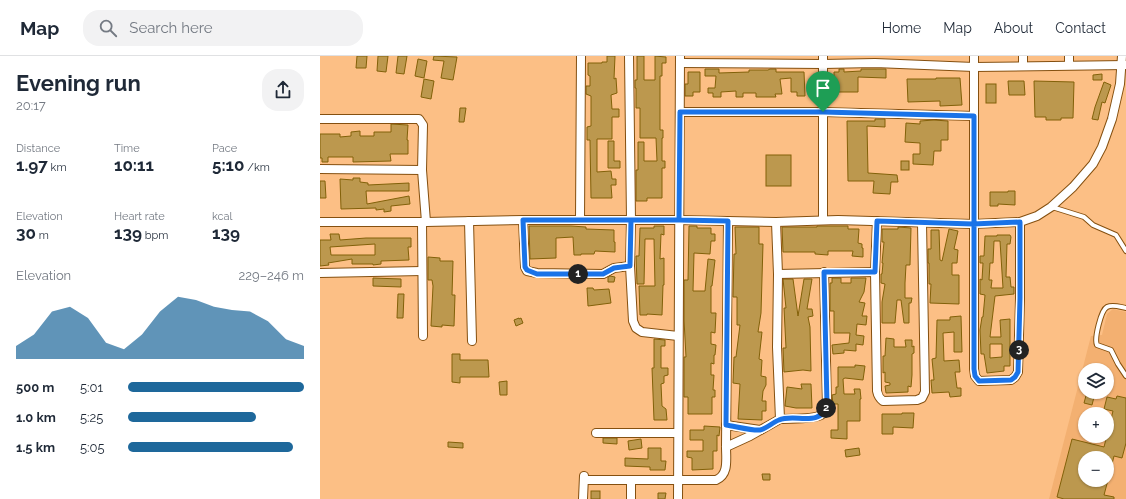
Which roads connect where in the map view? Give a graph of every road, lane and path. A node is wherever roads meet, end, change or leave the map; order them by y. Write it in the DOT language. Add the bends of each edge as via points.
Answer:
graph roads {
  1 [pos="581,56"];
  2 [pos="629,56"];
  3 [pos="974,56"];
  4 [pos="1023,56"];
  5 [pos="1069,56"];
  6 [pos="875,59"];
  7 [pos="681,60"];
  8 [pos="823,60"];
  9 [pos="921,60"];
  10 [pos="1123,62"];
  11 [pos="1069,65"];
  12 [pos="1023,66"];
  13 [pos="974,67"];
  14 [pos="680,112"];
  15 [pos="823,112"];
  16 [pos="974,116"];
  17 [pos="320,119"];
  18 [pos="320,169"];
  19 [pos="422,170"];
  20 [pos="1051,207"];
  21 [pos="523,220"];
  22 [pos="580,220"];
  23 [pos="631,220"];
  24 [pos="679,220"];
  25 [pos="823,220"];
  26 [pos="469,221"];
  27 [pos="728,221"];
  28 [pos="877,221"];
  29 [pos="320,222"];
  30 [pos="424,222"];
  31 [pos="776,222"];
  32 [pos="1020,222"];
  33 [pos="922,223"];
  34 [pos="973,224"];
  35 [pos="1126,251"];
  36 [pos="630,266"];
  37 [pos="422,271"];
  38 [pos="320,272"];
  39 [pos="824,272"];
  40 [pos="875,272"];
  41 [pos="778,274"];
  42 [pos="1126,308"];
  43 [pos="422,336"];
  44 [pos="678,336"];
  45 [pos="472,341"];
  46 [pos="1126,376"];
  47 [pos="780,419"];
  48 [pos="726,425"];
  49 [pos="760,430"];
  50 [pos="596,433"];
  51 [pos="678,433"];
  52 [pos="726,447"];
  53 [pos="678,479"];
  54 [pos="631,480"];
  55 [pos="583,499"];
  56 [pos="631,499"];
  57 [pos="678,499"];
  1 -- 22 [label="street"];
  2 -- 23 [label="street"];
  3 -- 13 [label="street"];
  4 -- 12 [label="street"];
  5 -- 11 [label="street"];
  6 -- 8 [label="street"];
  6 -- 9 [label="street"];
  7 -- 8 [label="street"];
  7 -- 14 [label="street"];
  8 -- 15 [label="street"];
  9 -- 13 [label="street"];
  10 -- 11 [label="street"];
  10 -- 20 [label="street" via="1112,119 1102,147 1083,177"];
  11 -- 12 [label="street"];
  12 -- 13 [label="street"];
  13 -- 16 [label="street"];
  14 -- 15 [label="street"];
  14 -- 24 [label="street"];
  15 -- 16 [label="street"];
  15 -- 25 [label="street"];
  16 -- 34 [label="street"];
  17 -- 19 [label="street" via="419,119 423,125"];
  18 -- 19 [label="street"];
  19 -- 30 [label="street"];
  20 -- 32 [label="street" via="1037,216"];
  20 -- 35 [label="lane" via="1084,217 1093,225 1116,235"];
  21 -- 22 [label="street"];
  21 -- 26 [label="street"];
  21 -- 36 [label="street" via="527,270 537,274 603,274 614,268"];
  22 -- 23 [label="street"];
  23 -- 24 [label="street"];
  23 -- 36 [label="street"];
  24 -- 27 [label="street"];
  24 -- 44 [label="street"];
  25 -- 28 [label="street"];
  25 -- 31 [label="street"];
  26 -- 30 [label="street"];
  26 -- 45 [label="street"];
  27 -- 31 [label="street"];
  27 -- 48 [label="street"];
  28 -- 33 [label="street"];
  28 -- 40 [label="street"];
  29 -- 30 [label="street"];
  30 -- 37 [label="street"];
  31 -- 41 [label="street"];
  32 -- 34 [label="street"];
  32 -- 34 [label="street" via="1018,372 1011,380 979,381 975,376"];
  33 -- 34 [label="street"];
  33 -- 40 [label="street" via="925,392 922,398 917,400 883,401 878,395"];
  36 -- 44 [label="street" via="633,321 636,328 642,332"];
  37 -- 38 [label="street"];
  37 -- 43 [label="street"];
  39 -- 40 [label="street"];
  39 -- 41 [label="street"];
  39 -- 47 [label="street" via="826,411 816,417"];
  41 -- 47 [label="street" via="777,347"];
  42 -- 46 [label="lane" via="1109,306 1104,309 1096,335 1097,345 1111,350"];
  44 -- 51 [label="street"];
  47 -- 49 [label="street"];
  48 -- 49 [label="street"];
  48 -- 52 [label="street"];
  49 -- 52 [label="street"];
  50 -- 51 [label="street"];
  51 -- 53 [label="street"];
  52 -- 53 [label="street" via="725,470 721,478"];
  53 -- 54 [label="street"];
  53 -- 57 [label="street"];
  54 -- 55 [label="street" via="584,478"];
  54 -- 56 [label="street"];
}
